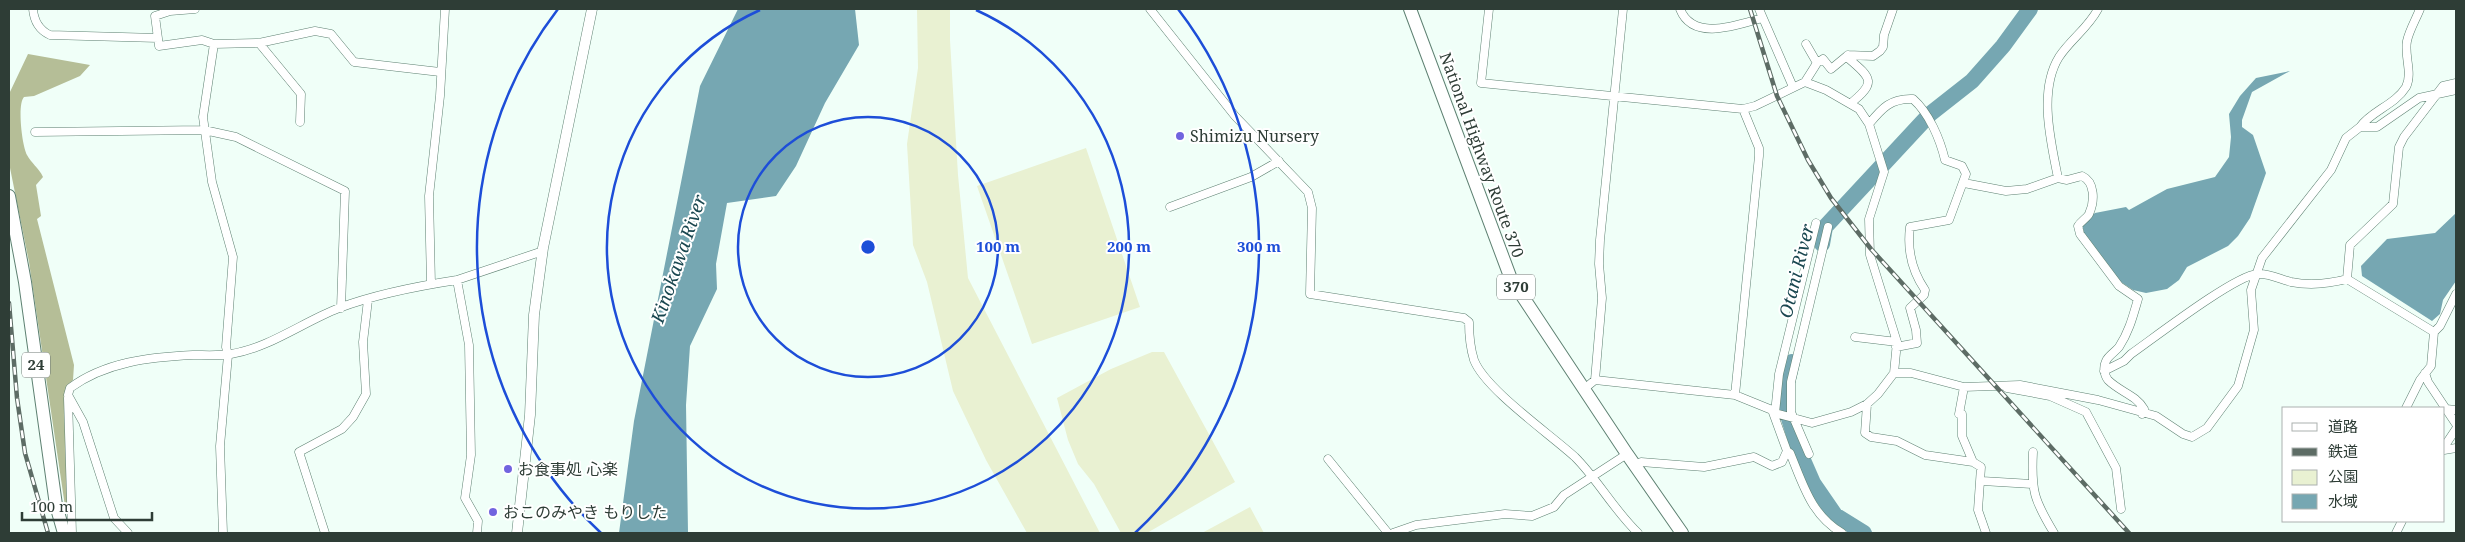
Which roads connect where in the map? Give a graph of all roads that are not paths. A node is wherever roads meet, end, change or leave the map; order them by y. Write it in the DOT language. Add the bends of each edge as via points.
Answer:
graph roads {
  1 [pos="33,9"];
  2 [pos="195,9"];
  3 [pos="445,9"];
  4 [pos="592,9"];
  5 [pos="1150,9"];
  6 [pos="1410,9"];
  7 [pos="1489,9"];
  8 [pos="1623,9"];
  9 [pos="1680,9"];
  10 [pos="1759,9"];
  11 [pos="1893,9"];
  12 [pos="2098,9"];
  13 [pos="2420,9"];
  14 [pos="1762,18"];
  15 [pos="158,38"];
  16 [pos="259,43"];
  17 [pos="214,44"];
  18 [pos="1806,44"];
  19 [pos="1848,55"];
  20 [pos="1817,63"];
  21 [pos="440,72"];
  22 [pos="1805,82"];
  23 [pos="2456,83"];
  24 [pos="1793,87"];
  25 [pos="2456,90"];
  26 [pos="2438,94"];
  27 [pos="1614,97"];
  28 [pos="1851,103"];
  29 [pos="1743,109"];
  30 [pos="300,122"];
  31 [pos="1869,124"];
  32 [pos="2360,127"];
  33 [pos="204,130"];
  34 [pos="35,132"];
  35 [pos="1279,161"];
  36 [pos="2058,178"];
  37 [pos="1964,183"];
  38 [pos="9,196"];
  39 [pos="1170,206"];
  40 [pos="1816,223"];
  41 [pos="1828,227"];
  42 [pos="543,251"];
  43 [pos="2255,274"];
  44 [pos="2347,279"];
  45 [pos="457,280"];
  46 [pos="431,284"];
  47 [pos="2456,294"];
  48 [pos="368,300"];
  49 [pos="340,308"];
  50 [pos="2434,332"];
  51 [pos="1855,337"];
  52 [pos="1897,344"];
  53 [pos="2117,349"];
  54 [pos="228,355"];
  55 [pos="2130,355"];
  56 [pos="2104,371"];
  57 [pos="1894,373"];
  58 [pos="2424,373"];
  59 [pos="1596,380"];
  60 [pos="2002,384"];
  61 [pos="1964,387"];
  62 [pos="1584,389"];
  63 [pos="1735,394"];
  64 [pos="68,395"];
  65 [pos="1867,404"];
  66 [pos="2407,407"];
  67 [pos="2445,407"];
  68 [pos="2446,409"];
  69 [pos="2456,410"];
  70 [pos="1778,413"];
  71 [pos="2142,414"];
  72 [pos="1791,416"];
  73 [pos="2456,424"];
  74 [pos="2456,429"];
  75 [pos="2445,446"];
  76 [pos="1787,451"];
  77 [pos="2033,452"];
  78 [pos="1627,454"];
  79 [pos="1809,454"];
  80 [pos="1328,459"];
  81 [pos="1973,462"];
  82 [pos="1635,465"];
  83 [pos="1591,478"];
  84 [pos="1982,481"];
  85 [pos="2032,484"];
  86 [pos="2121,509"];
  87 [pos="64,533"];
  88 [pos="72,533"];
  89 [pos="128,533"];
  90 [pos="223,533"];
  91 [pos="325,533"];
  92 [pos="477,533"];
  93 [pos="517,533"];
  94 [pos="1388,533"];
  95 [pos="1393,533"];
  96 [pos="1638,533"];
  97 [pos="1682,533"];
  98 [pos="1842,533"];
  99 [pos="1986,533"];
  100 [pos="2054,533"];
  1 -- 15 [label="street" via="34,19 43,32 50,35"];
  2 -- 15 [label="street" via="156,16"];
  3 -- 21 [label="street"];
  4 -- 42 [label="street"];
  5 -- 35 [label="street" via="1235,116"];
  6 -- 62 [label="highway, National Highway Route 370 / 370" via="1511,279"];
  7 -- 27 [label="street" via="1481,83"];
  8 -- 27 [label="street"];
  9 -- 14 [label="street" via="1683,17 1697,27 1709,29"];
  10 -- 14 [label="street"];
  11 -- 19 [label="street" via="1880,51 1873,56"];
  12 -- 36 [label="street" via="2086,29 2060,55 2049,82 2048,106"];
  13 -- 32 [label="street" via="2407,41 2409,77 2405,88 2382,110 2366,118"];
  14 -- 24 [label="street"];
  15 -- 17 [label="street" via="159,46 202,40"];
  16 -- 17 [label="street"];
  16 -- 21 [label="street" via="315,31 331,34 354,62"];
  16 -- 30 [label="street" via="301,94"];
  17 -- 33 [label="street"];
  18 -- 20 [label="street"];
  19 -- 20 [label="street" via="1831,69 1823,59"];
  19 -- 28 [label="street" via="1868,78 1869,84 1866,91"];
  20 -- 22 [label="street"];
  21 -- 46 [label="street" via="429,196"];
  22 -- 24 [label="street"];
  22 -- 28 [label="street"];
  23 -- 26 [label="street" via="2443,86"];
  24 -- 29 [label="street"];
  25 -- 26 [label="street"];
  26 -- 32 [label="street" via="2419,98 2377,127"];
  26 -- 44 [label="street" via="2404,137 2393,204 2350,245"];
  27 -- 29 [label="street"];
  27 -- 59 [label="street" via="1600,240 1602,298"];
  28 -- 31 [label="street"];
  29 -- 63 [label="street" via="1759,148 1759,156"];
  31 -- 37 [label="street" via="1889,103 1913,99 1936,134 1945,160 1962,166 1966,174"];
  31 -- 52 [label="street" via="1884,172 1869,219 1870,255"];
  32 -- 43 [label="street" via="2346,138 2331,170 2262,258"];
  33 -- 34 [label="street"];
  33 -- 49 [label="street" via="236,138 345,191"];
  33 -- 54 [label="street" via="212,182 233,257"];
  35 -- 39 [label="street" via="1251,177"];
  35 -- 83 [label="street" via="1311,199 1310,294 1464,318 1469,322 1474,361 1480,371 1576,458"];
  36 -- 37 [label="street" via="2027,189 2006,191"];
  36 -- 53 [label="street" via="2067,180 2082,176 2088,179 2093,189 2089,214 2078,226 2080,234 2119,286 2138,299 2131,325"];
  37 -- 52 [label="street" via="1949,220 1910,227 1913,268 1925,290 1910,308 1917,343"];
  38 -- 87 [label="highway, 24" via="56,505"];
  40 -- 70 [label="street" via="1779,374"];
  41 -- 72 [label="street" via="1791,382"];
  42 -- 45 [label="street"];
  42 -- 93 [label="street" via="534,314 530,415"];
  43 -- 44 [label="street" via="2270,274 2290,282 2320,285"];
  43 -- 55 [label="street" via="2210,299"];
  43 -- 71 [label="street" via="2251,290 2254,330 2238,386 2206,428 2192,437 2156,416"];
  44 -- 50 [label="street"];
  45 -- 46 [label="street"];
  45 -- 92 [label="street" via="470,344 471,455 464,498 478,522"];
  46 -- 48 [label="street"];
  47 -- 50 [label="street"];
  48 -- 49 [label="street"];
  48 -- 91 [label="street" via="363,342 366,394 342,429 299,452"];
  49 -- 54 [label="street" via="249,351"];
  50 -- 58 [label="street" via="2432,366"];
  51 -- 52 [label="street"];
  52 -- 57 [label="street"];
  53 -- 55 [label="street"];
  53 -- 56 [label="street" via="2106,361"];
  54 -- 64 [label="street" via="162,356 114,366 88,376 70,388"];
  54 -- 90 [label="street" via="220,446"];
  55 -- 56 [label="street"];
  56 -- 71 [label="street" via="2106,378 2119,390 2139,400 2144,409"];
  57 -- 61 [label="street" via="1911,373"];
  57 -- 65 [label="street"];
  58 -- 66 [label="street"];
  58 -- 67 [label="street"];
  59 -- 62 [label="street"];
  59 -- 63 [label="street"];
  60 -- 61 [label="street"];
  60 -- 71 [label="street" via="2098,400"];
  60 -- 86 [label="street" via="2006,388 2050,396 2086,412 2116,468"];
  61 -- 81 [label="street" via="1959,414 1962,414 1962,436"];
  62 -- 78 [label="highway, National Highway Route 370 / 370"];
  63 -- 70 [label="street"];
  64 -- 88 [label="street"];
  64 -- 89 [label="street" via="83,422 114,518"];
  65 -- 72 [label="street" via="1812,423"];
  65 -- 81 [label="street" via="1865,433 1871,437 1897,441 1926,455"];
  68 -- 69 [label="street"];
  68 -- 73 [label="street"];
  70 -- 72 [label="street"];
  70 -- 76 [label="street"];
  72 -- 79 [label="street"];
  74 -- 75 [label="street"];
  76 -- 82 [label="street" via="1782,462 1772,466 1754,457 1704,467 1641,462"];
  76 -- 98 [label="street" via="1819,515"];
  77 -- 85 [label="street"];
  78 -- 82 [label="highway, National Highway Route 370 / 370"];
  78 -- 83 [label="street"];
  80 -- 94 [label="street"];
  81 -- 84 [label="street" via="1981,468"];
  82 -- 97 [label="highway, National Highway Route 370 / 370"];
  83 -- 95 [label="street" via="1564,495 1554,507 1532,516 1505,514 1416,525"];
  83 -- 96 [label="street" via="1620,516"];
  84 -- 85 [label="street"];
  84 -- 99 [label="street" via="1978,510"];
  85 -- 100 [label="street" via="2038,506"];
}
